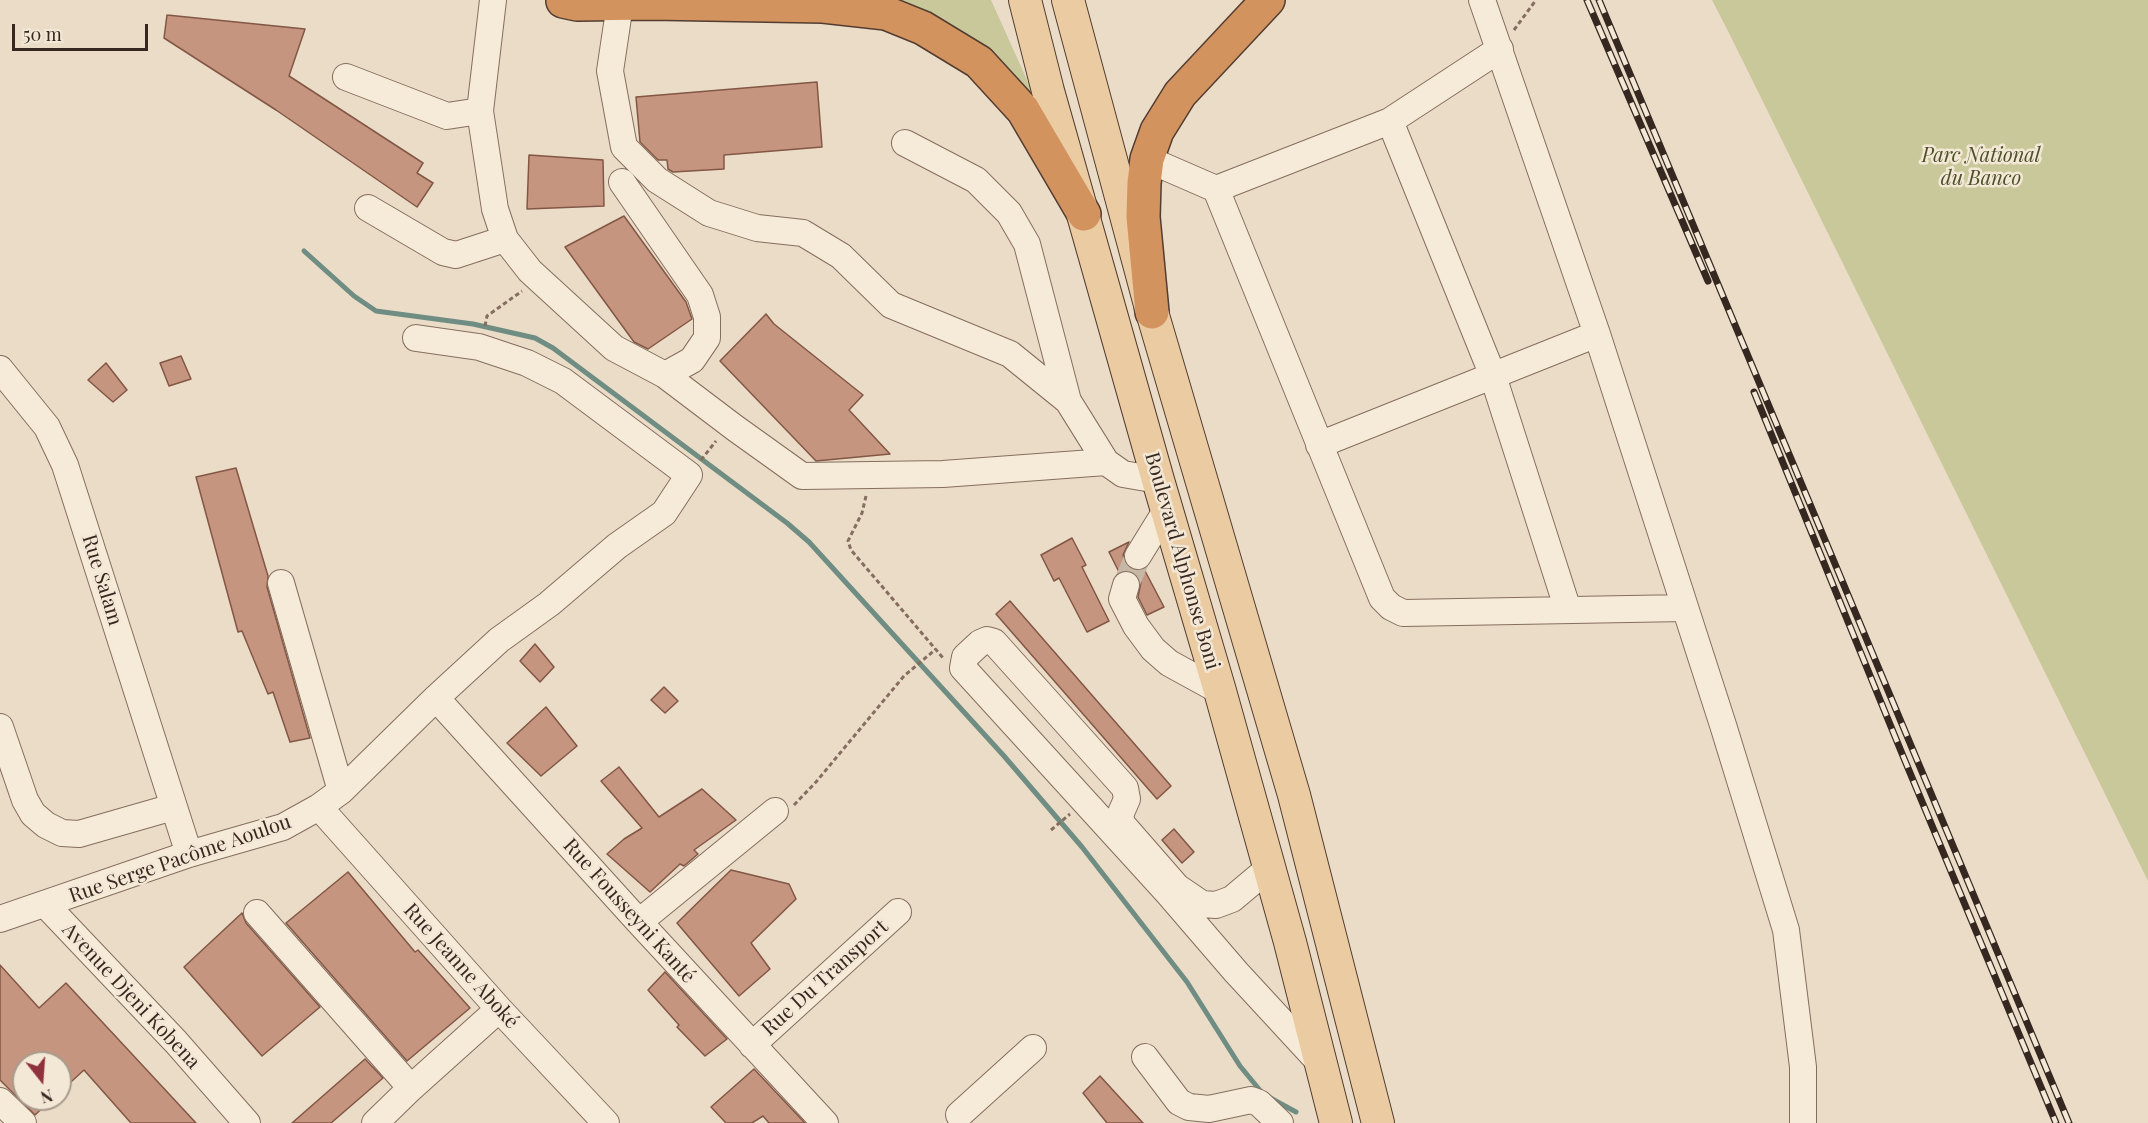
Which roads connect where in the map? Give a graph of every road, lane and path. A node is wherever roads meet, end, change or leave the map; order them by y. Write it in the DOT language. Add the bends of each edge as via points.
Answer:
graph roads {
  1 [pos="493,0"];
  2 [pos="559,0"];
  3 [pos="1025,0"];
  4 [pos="1068,0"];
  5 [pos="1268,0"];
  6 [pos="1482,0"];
  7 [pos="1536,0"];
  8 [pos="620,4"];
  9 [pos="1500,49"];
  10 [pos="346,77"];
  11 [pos="480,111"];
  12 [pos="1390,121"];
  13 [pos="905,142"];
  14 [pos="1147,159"];
  15 [pos="622,182"];
  16 [pos="1216,189"];
  17 [pos="368,208"];
  18 [pos="1084,214"];
  19 [pos="506,239"];
  20 [pos="538,279"];
  21 [pos="1152,312"];
  22 [pos="488,316"];
  23 [pos="1597,334"];
  24 [pos="416,338"];
  25 [pos="0,369"];
  26 [pos="665,375"];
  27 [pos="1493,376"];
  28 [pos="1068,401"];
  29 [pos="1319,445"];
  30 [pos="1106,462"];
  31 [pos="1163,494"];
  32 [pos="1138,556"];
  33 [pos="281,583"];
  34 [pos="1126,585"];
  35 [pos="1686,608"];
  36 [pos="1568,610"];
  37 [pos="936,649"];
  38 [pos="1220,691"];
  39 [pos="436,698"];
  40 [pos="0,728"];
  41 [pos="341,791"];
  42 [pos="172,807"];
  43 [pos="319,807"];
  44 [pos="775,811"];
  45 [pos="1068,816"];
  46 [pos="1051,830"];
  47 [pos="189,854"];
  48 [pos="1269,868"];
  49 [pos="45,904"];
  50 [pos="898,912"];
  51 [pos="257,913"];
  52 [pos="0,919"];
  53 [pos="639,922"];
  54 [pos="498,1009"];
  55 [pos="752,1045"];
  56 [pos="1033,1048"];
  57 [pos="1144,1057"];
  58 [pos="1320,1063"];
  59 [pos="411,1088"];
  60 [pos="0,1101"];
  61 [pos="957,1120"];
  62 [pos="23,1123"];
  63 [pos="247,1123"];
  64 [pos="375,1123"];
  65 [pos="606,1123"];
  66 [pos="825,1123"];
  67 [pos="1280,1123"];
  68 [pos="1336,1123"];
  69 [pos="1378,1123"];
  70 [pos="1803,1123"];
  1 -- 11 [label="street"];
  2 -- 8 [label="highway"];
  3 -- 18 [label="main road, Boulevard Alphonse Boni"];
  4 -- 21 [label="main road, Boulevard Alphonse Boni"];
  5 -- 14 [label="highway" via="1180,94 1156,131"];
  6 -- 9 [label="street"];
  7 -- 9 [label="path"];
  8 -- 18 [label="highway" via="823,6 886,13 923,28 979,62 1023,110"];
  8 -- 28 [label="street" via="609,71 624,147 657,180 710,213 757,228 803,233 841,256 891,305 1010,354"];
  9 -- 12 [label="street"];
  9 -- 23 [label="street"];
  10 -- 11 [label="street" via="447,116"];
  11 -- 19 [label="street" via="495,209"];
  12 -- 16 [label="street"];
  12 -- 27 [label="street"];
  13 -- 28 [label="street" via="976,180 1009,213 1028,244"];
  14 -- 16 [label="street"];
  14 -- 21 [label="highway" via="1143,217"];
  15 -- 26 [label="street" via="700,296 707,318 707,338 692,360"];
  16 -- 29 [label="street"];
  17 -- 19 [label="street" via="443,252 456,255"];
  18 -- 31 [label="main road, Boulevard Alphonse Boni"];
  19 -- 20 [label="street"];
  20 -- 22 [label="path"];
  20 -- 26 [label="street" via="614,348"];
  21 -- 69 [label="main road, Boulevard Alphonse Boni" via="1294,795"];
  23 -- 27 [label="street"];
  23 -- 35 [label="street"];
  24 -- 39 [label="street, Rue Serge Pacôme Aoulou" via="479,347 527,363 563,381 689,476 664,513 499,640"];
  25 -- 42 [label="street, Rue Salam" via="47,427 65,465"];
  26 -- 30 [label="street" via="802,477 943,474"];
  27 -- 29 [label="street"];
  27 -- 36 [label="street"];
  28 -- 30 [label="street"];
  29 -- 36 [label="street" via="1382,598 1391,607 1403,613"];
  30 -- 31 [label="street"];
  31 -- 32 [label="street"];
  31 -- 38 [label="main road, Boulevard Alphonse Boni"];
  33 -- 41 [label="street"];
  34 -- 38 [label="street" via="1122,599 1153,649 1169,663"];
  35 -- 36 [label="street"];
  35 -- 70 [label="street" via="1786,930 1803,1067"];
  37 -- 44 [label="path" via="904,676 816,782 793,805"];
  38 -- 48 [label="main road, Boulevard Alphonse Boni"];
  39 -- 41 [label="street, Rue Serge Pacôme Aoulou"];
  39 -- 53 [label="street, Rue Fousseyni Kanté"];
  40 -- 42 [label="street" via="33,814 62,833 78,834"];
  41 -- 43 [label="street, Rue Serge Pacôme Aoulou"];
  42 -- 47 [label="street, Rue Salam"];
  43 -- 47 [label="street, Rue Serge Pacôme Aoulou" via="284,827"];
  43 -- 54 [label="street, Rue Jeanne Aboké"];
  44 -- 53 [label="street"];
  45 -- 46 [label="path"];
  47 -- 49 [label="street, Rue Serge Pacôme Aoulou"];
  48 -- 58 [label="main road, Boulevard Alphonse Boni"];
  48 -- 58 [label="street" via="1232,899 1202,904 1178,887 1122,824 1125,789 994,642 980,643 965,657 963,668"];
  49 -- 52 [label="street"];
  49 -- 63 [label="street, Avenue Djeni Kobena"];
  50 -- 55 [label="street, Rue Du Transport"];
  51 -- 59 [label="street"];
  53 -- 55 [label="street, Rue Fousseyni Kanté"];
  54 -- 59 [label="street"];
  54 -- 65 [label="street, Rue Jeanne Aboké"];
  55 -- 66 [label="street, Rue Fousseyni Kanté"];
  56 -- 61 [label="street"];
  57 -- 67 [label="street" via="1179,1102 1188,1107 1209,1109 1251,1100"];
  58 -- 68 [label="main road, Boulevard Alphonse Boni"];
  59 -- 64 [label="street"];
  60 -- 62 [label="street"];
}
